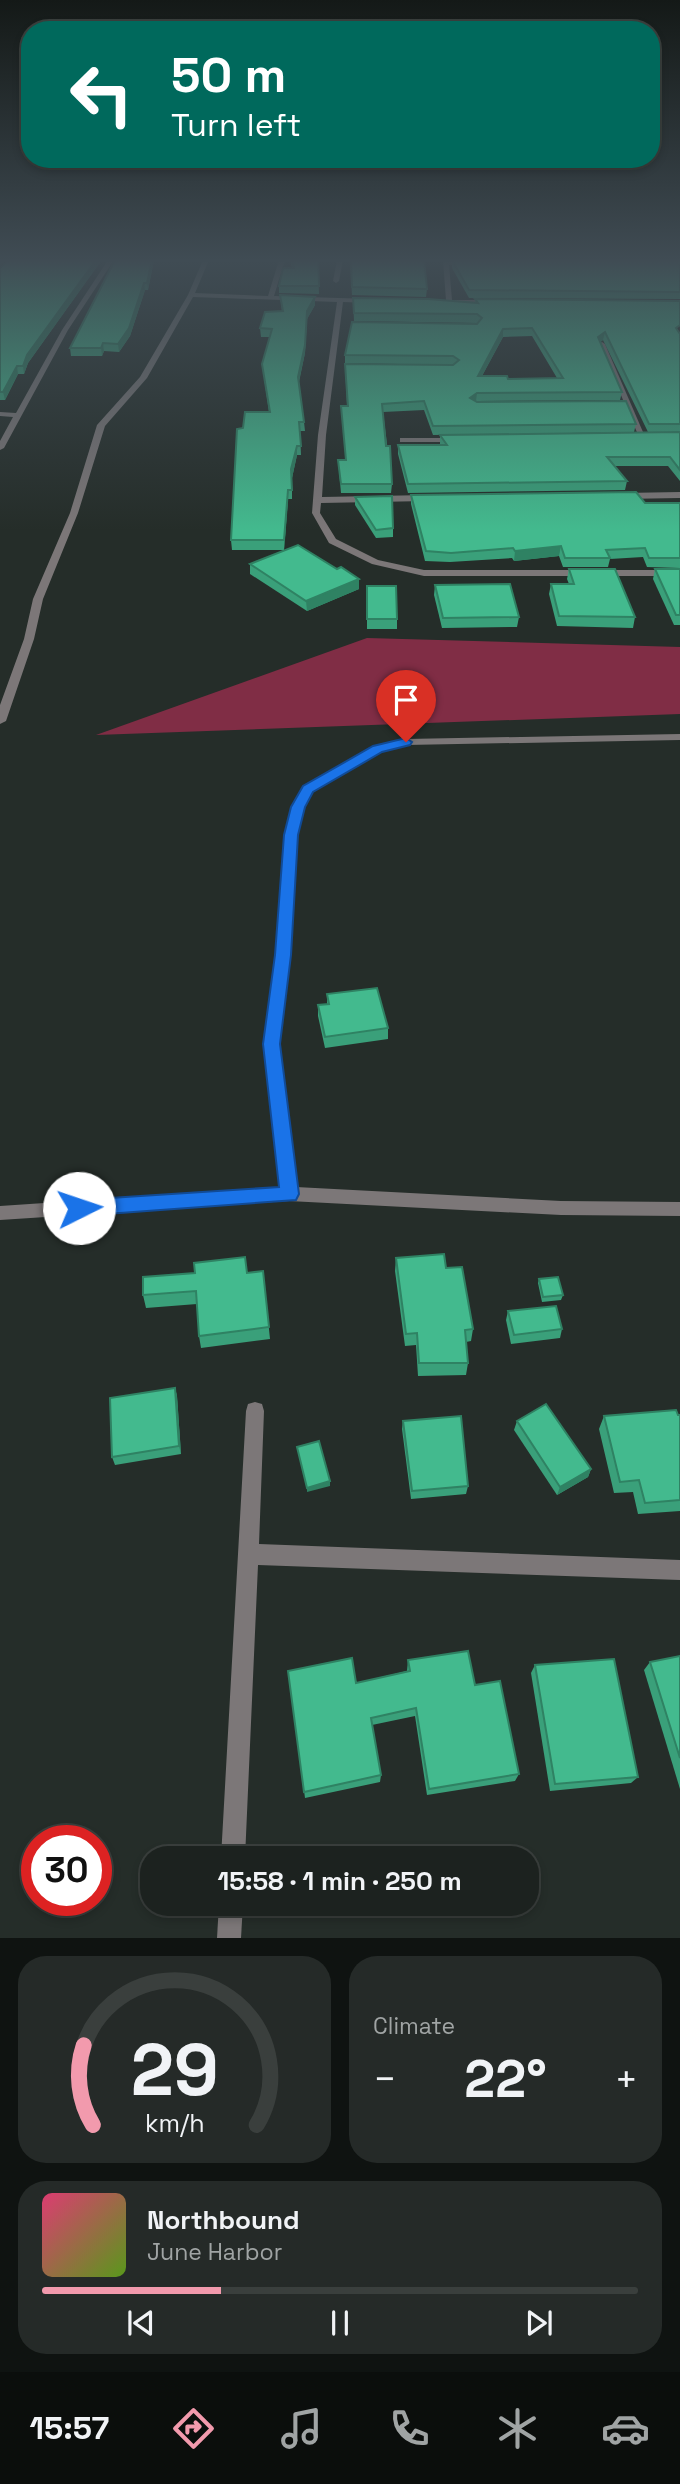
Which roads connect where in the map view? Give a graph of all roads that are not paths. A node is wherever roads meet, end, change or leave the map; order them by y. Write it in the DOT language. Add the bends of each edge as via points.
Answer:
graph roads {
  1 [pos="54,350"];
  2 [pos="159,350"];
  3 [pos="334,350"];
  4 [pos="605,350"];
  5 [pos="332,368"];
  6 [pos="345,368"];
  7 [pos="613,405"];
  8 [pos="627,405"];
  9 [pos="0,414"];
  10 [pos="18,415"];
  11 [pos="643,437"];
  12 [pos="655,437"];
  13 [pos="629,438"];
  14 [pos="403,440"];
  15 [pos="467,440"];
  16 [pos="0,448"];
  17 [pos="680,495"];
  18 [pos="610,496"];
  19 [pos="443,498"];
  20 [pos="317,500"];
  21 [pos="680,573"];
  22 [pos="0,721"];
  23 [pos="680,737"];
  24 [pos="289,1194"];
  25 [pos="680,1209"];
  26 [pos="0,1213"];
  27 [pos="255,1411"];
  28 [pos="248,1554"];
  29 [pos="680,1570"];
  30 [pos="234,1846"];
  31 [pos="230,1916"];
  32 [pos="229,1938"];
  1 -- 10 [label="street"];
  2 -- 22 [label="street" via="143,378 101,425"];
  3 -- 5 [label="street"];
  4 -- 8 [label="street"];
  5 -- 6 [label="street"];
  5 -- 20 [label="street"];
  7 -- 8 [label="street"];
  8 -- 11 [label="street"];
  9 -- 10 [label="street"];
  10 -- 16 [label="street"];
  11 -- 12 [label="street"];
  11 -- 13 [label="street"];
  14 -- 15 [label="street"];
  17 -- 18 [label="street"];
  19 -- 20 [label="street"];
  20 -- 21 [label="street" via="316,513 332,541 398,568 460,576"];
  23 -- 24 [label="street" via="406,742 378,749 308,789 291,835 271,1044"];
  24 -- 25 [label="street" via="561,1208"];
  24 -- 26 [label="street"];
  27 -- 28 [label="street"];
  28 -- 29 [label="street"];
  28 -- 30 [label="street"];
  31 -- 32 [label="street"];
}
